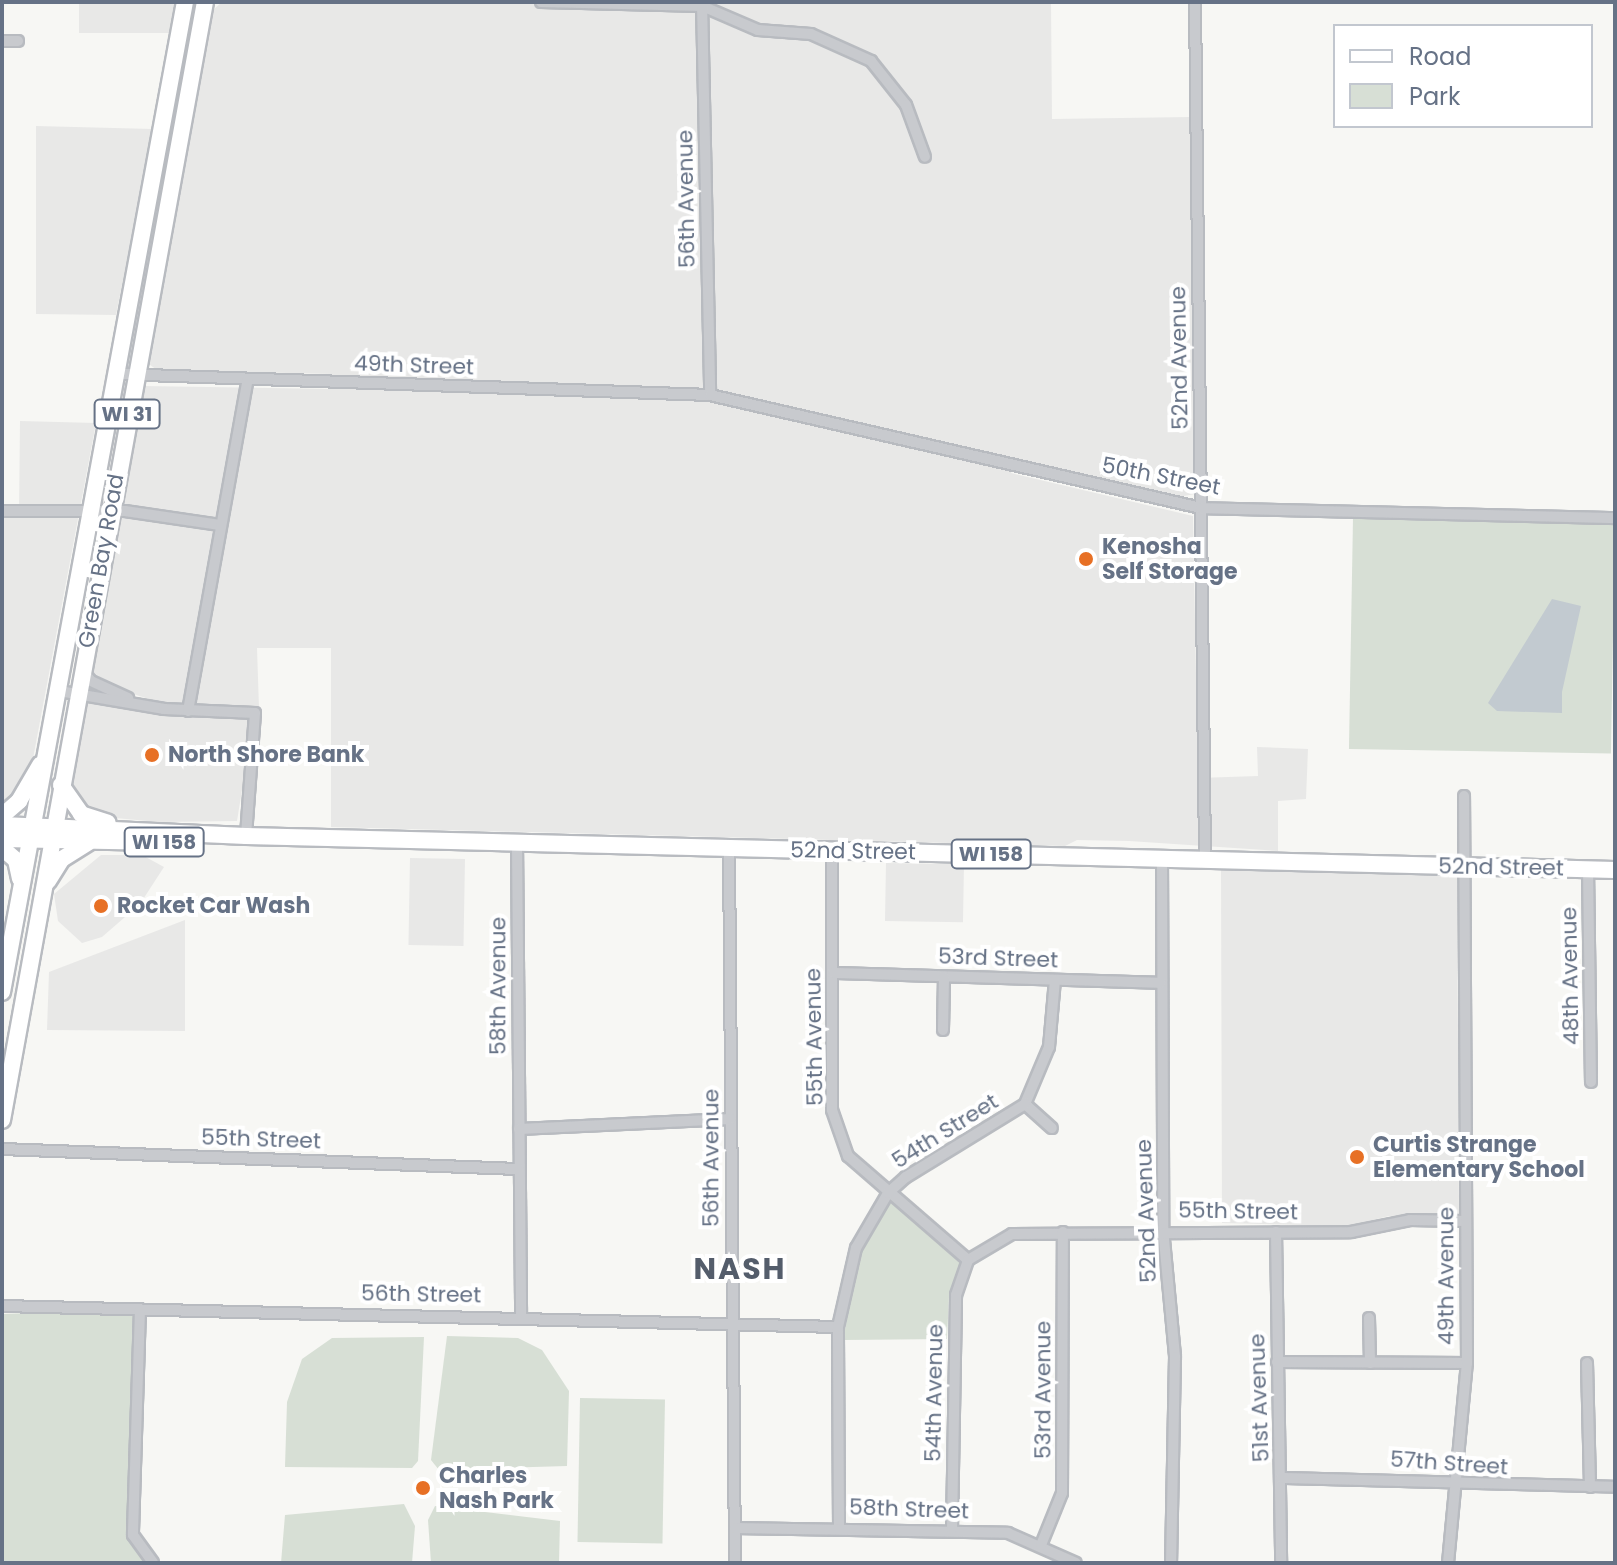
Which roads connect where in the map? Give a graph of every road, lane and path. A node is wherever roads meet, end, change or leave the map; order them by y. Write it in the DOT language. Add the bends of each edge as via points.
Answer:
graph roads {
  1 [pos="185,2"];
  2 [pos="205,2"];
  3 [pos="541,2"];
  4 [pos="1195,2"];
  5 [pos="702,4"];
  6 [pos="2,41"];
  7 [pos="18,41"];
  8 [pos="925,157"];
  9 [pos="126,375"];
  10 [pos="248,379"];
  11 [pos="710,395"];
  12 [pos="1201,508"];
  13 [pos="2,511"];
  14 [pos="102,512"];
  15 [pos="1615,518"];
  16 [pos="220,525"];
  17 [pos="82,670"];
  18 [pos="59,691"];
  19 [pos="78,694"];
  20 [pos="137,703"];
  21 [pos="188,711"];
  22 [pos="47,754"];
  23 [pos="61,785"];
  24 [pos="1464,796"];
  25 [pos="2,816"];
  26 [pos="2,825"];
  27 [pos="165,833"];
  28 [pos="41,835"];
  29 [pos="241,836"];
  30 [pos="2,839"];
  31 [pos="93,842"];
  32 [pos="517,843"];
  33 [pos="2,848"];
  34 [pos="729,849"];
  35 [pos="832,851"];
  36 [pos="1162,857"];
  37 [pos="1205,858"];
  38 [pos="1464,867"];
  39 [pos="1588,869"];
  40 [pos="1615,870"];
  41 [pos="21,884"];
  42 [pos="40,897"];
  43 [pos="33,939"];
  44 [pos="5,957"];
  45 [pos="29,961"];
  46 [pos="833,973"];
  47 [pos="944,977"];
  48 [pos="1055,980"];
  49 [pos="1161,983"];
  50 [pos="2,992"];
  51 [pos="943,1030"];
  52 [pos="1591,1082"];
  53 [pos="1025,1104"];
  54 [pos="731,1119"];
  55 [pos="2,1120"];
  56 [pos="1052,1128"];
  57 [pos="519,1129"];
  58 [pos="2,1149"];
  59 [pos="519,1169"];
  60 [pos="888,1193"];
  61 [pos="1466,1221"];
  62 [pos="1163,1229"];
  63 [pos="1063,1232"];
  64 [pos="1276,1232"];
  65 [pos="968,1260"];
  66 [pos="2,1306"];
  67 [pos="140,1309"];
  68 [pos="521,1316"];
  69 [pos="1369,1318"];
  70 [pos="731,1327"];
  71 [pos="838,1327"];
  72 [pos="1277,1362"];
  73 [pos="1370,1363"];
  74 [pos="1467,1363"];
  75 [pos="1587,1363"];
  76 [pos="1281,1478"];
  77 [pos="1454,1479"];
  78 [pos="1590,1487"];
  79 [pos="1615,1487"];
  80 [pos="839,1527"];
  81 [pos="735,1528"];
  82 [pos="952,1529"];
  83 [pos="1041,1545"];
  84 [pos="153,1563"];
  85 [pos="735,1563"];
  86 [pos="1076,1563"];
  87 [pos="1171,1563"];
  88 [pos="1281,1563"];
  89 [pos="1448,1563"];
  1 -- 9 [label="main road, Green Bay Road / WI 31"];
  2 -- 9 [label="main road, Green Bay Road / WI 31"];
  3 -- 5 [label="street"];
  4 -- 12 [label="street, 52nd Avenue"];
  5 -- 8 [label="street" via="758,30 811,34 871,61 906,105"];
  5 -- 11 [label="street, 56th Avenue"];
  6 -- 7 [label="street"];
  9 -- 10 [label="street, 49th Street"];
  9 -- 14 [label="main road, Green Bay Road / WI 31"];
  10 -- 11 [label="street, 49th Street"];
  10 -- 16 [label="street"];
  11 -- 12 [label="street, 50th Street"];
  12 -- 15 [label="street, 50th Street"];
  12 -- 37 [label="street, 52nd Avenue"];
  13 -- 14 [label="street"];
  14 -- 16 [label="street"];
  14 -- 17 [label="main road, Green Bay Road / WI 31"];
  14 -- 18 [label="main road, Green Bay Road / WI 31"];
  16 -- 21 [label="street"];
  17 -- 19 [label="main road, Green Bay Road / WI 31"];
  17 -- 20 [label="street" via="100,687"];
  18 -- 19 [label="street"];
  18 -- 22 [label="main road, Green Bay Road / WI 31"];
  19 -- 20 [label="street"];
  19 -- 23 [label="main road, Green Bay Road / WI 31"];
  20 -- 21 [label="street"];
  21 -- 29 [label="street" via="255,713"];
  22 -- 25 [label="main road" via="19,801"];
  22 -- 28 [label="main road, Green Bay Road / WI 31"];
  23 -- 27 [label="main road" via="74,807 93,820"];
  23 -- 28 [label="main road, Green Bay Road / WI 31"];
  24 -- 38 [label="street, 49th Avenue"];
  26 -- 28 [label="main road, 52nd Street / WI 158"];
  27 -- 28 [label="main road, 52nd Street / WI 158"];
  27 -- 29 [label="main road, 52nd Street / WI 158"];
  28 -- 30 [label="main road, 52nd Street / WI 158"];
  28 -- 31 [label="main road, 52nd Street / WI 158"];
  28 -- 41 [label="main road, Green Bay Road / WI 31"];
  28 -- 42 [label="main road, Green Bay Road / WI 31"];
  28 -- 43 [label="main road" via="30,897"];
  29 -- 31 [label="main road, 52nd Street / WI 158"];
  29 -- 32 [label="main road, 52nd Street / WI 158"];
  31 -- 42 [label="main road" via="62,859"];
  32 -- 34 [label="main road, 52nd Street / WI 158"];
  32 -- 57 [label="street, 58th Avenue"];
  33 -- 41 [label="main road" via="16,860"];
  34 -- 35 [label="main road, 52nd Street / WI 158"];
  34 -- 54 [label="street, 56th Avenue"];
  35 -- 36 [label="main road, 52nd Street / WI 158"];
  35 -- 46 [label="street, 55th Avenue"];
  36 -- 37 [label="main road, 52nd Street / WI 158"];
  36 -- 49 [label="street, 52nd Avenue"];
  37 -- 38 [label="main road, 52nd Street / WI 158"];
  38 -- 39 [label="main road, 52nd Street / WI 158"];
  38 -- 61 [label="street, 49th Avenue"];
  39 -- 40 [label="main road, 52nd Street / WI 158"];
  39 -- 52 [label="street, 48th Avenue"];
  41 -- 44 [label="main road, Green Bay Road / WI 31"];
  42 -- 43 [label="main road, Green Bay Road / WI 31"];
  43 -- 45 [label="main road, Green Bay Road / WI 31"];
  44 -- 45 [label="street"];
  44 -- 50 [label="main road, Green Bay Road / WI 31"];
  45 -- 55 [label="main road, Green Bay Road / WI 31"];
  46 -- 47 [label="street, 53rd Street"];
  46 -- 60 [label="street, 55th Avenue" via="832,1110 848,1156"];
  47 -- 48 [label="street, 53rd Street"];
  47 -- 51 [label="street"];
  48 -- 49 [label="street, 53rd Street"];
  48 -- 53 [label="street" via="1056,1016 1047,1058"];
  49 -- 62 [label="street, 52nd Avenue"];
  53 -- 56 [label="street"];
  53 -- 60 [label="street, 54th Street" via="938,1154"];
  54 -- 57 [label="street"];
  54 -- 70 [label="street, 56th Avenue"];
  57 -- 59 [label="street, 58th Avenue"];
  58 -- 59 [label="street, 55th Street"];
  59 -- 68 [label="street, 58th Avenue"];
  60 -- 65 [label="street, 55th Avenue"];
  60 -- 71 [label="street" via="856,1248"];
  61 -- 64 [label="street, 55th Street" via="1410,1220 1351,1232"];
  61 -- 74 [label="street, 49th Avenue"];
  62 -- 63 [label="street, 55th Street"];
  62 -- 64 [label="street, 55th Street"];
  62 -- 87 [label="street, 52nd Avenue" via="1175,1357"];
  63 -- 65 [label="street, 55th Street" via="1012,1234"];
  63 -- 83 [label="street, 53rd Avenue" via="1062,1493"];
  64 -- 72 [label="street, 51st Avenue"];
  65 -- 82 [label="street, 54th Avenue" via="956,1295"];
  66 -- 67 [label="street, 56th Street"];
  67 -- 68 [label="street, 56th Street"];
  67 -- 84 [label="street" via="133,1535"];
  68 -- 70 [label="street, 56th Street"];
  69 -- 73 [label="street"];
  70 -- 71 [label="street, 56th Street"];
  70 -- 81 [label="street, 56th Avenue"];
  71 -- 80 [label="street"];
  72 -- 73 [label="street"];
  72 -- 76 [label="street, 51st Avenue"];
  73 -- 74 [label="street"];
  74 -- 77 [label="street, 49th Avenue"];
  75 -- 78 [label="street"];
  76 -- 77 [label="street, 57th Street"];
  76 -- 88 [label="street, 51st Avenue"];
  77 -- 78 [label="street, 57th Street" via="1515,1487"];
  77 -- 89 [label="street, 49th Avenue"];
  78 -- 79 [label="street, 57th Street"];
  80 -- 81 [label="street, 58th Street"];
  80 -- 82 [label="street, 58th Street"];
  81 -- 85 [label="street, 56th Avenue"];
  82 -- 83 [label="street, 58th Street" via="1008,1533"];
  83 -- 86 [label="street, 58th Street"];
}
